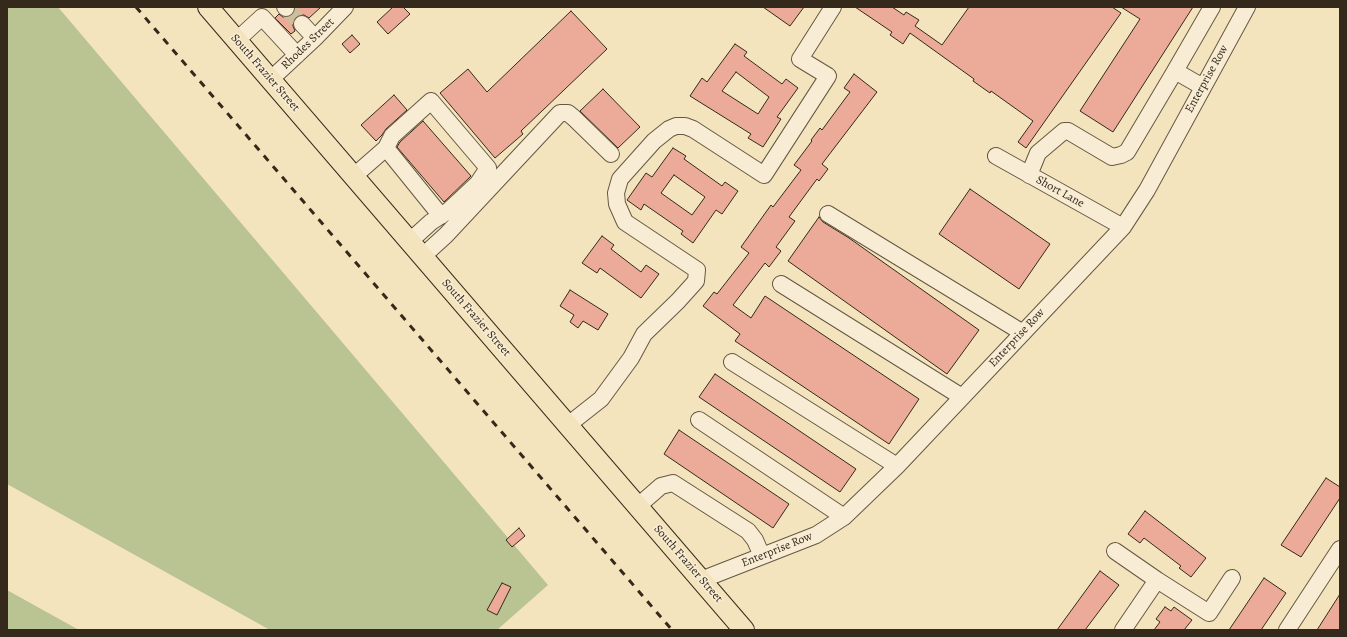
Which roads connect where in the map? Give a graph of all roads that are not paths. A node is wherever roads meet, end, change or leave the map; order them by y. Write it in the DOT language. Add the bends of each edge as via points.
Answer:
graph roads {
  1 [pos="208,7"];
  2 [pos="833,7"];
  3 [pos="1212,7"];
  4 [pos="1247,7"];
  5 [pos="344,8"];
  6 [pos="277,10"];
  7 [pos="302,24"];
  8 [pos="315,38"];
  9 [pos="237,40"];
  10 [pos="297,55"];
  11 [pos="1175,71"];
  12 [pos="270,80"];
  13 [pos="1203,87"];
  14 [pos="386,148"];
  15 [pos="611,154"];
  16 [pos="996,156"];
  17 [pos="1029,175"];
  18 [pos="354,176"];
  19 [pos="828,214"];
  20 [pos="441,216"];
  21 [pos="1123,227"];
  22 [pos="416,249"];
  23 [pos="781,284"];
  24 [pos="1023,332"];
  25 [pos="732,362"];
  26 [pos="962,397"];
  27 [pos="699,420"];
  28 [pos="568,425"];
  29 [pos="896,466"];
  30 [pos="638,506"];
  31 [pos="844,517"];
  32 [pos="1340,549"];
  33 [pos="1115,551"];
  34 [pos="762,556"];
  35 [pos="1232,578"];
  36 [pos="701,580"];
  37 [pos="1157,580"];
  38 [pos="744,630"];
  39 [pos="1123,630"];
  40 [pos="1287,630"];
  1 -- 9 [label="main road, South Frazier Street"];
  2 -- 28 [label="street" via="800,59 828,76 764,175 693,129 676,126 654,141 620,179 616,193 617,204 625,222 697,270 696,281 644,334 631,358 601,399"];
  3 -- 11 [label="street"];
  4 -- 13 [label="street, Enterprise Row"];
  5 -- 8 [label="street, Rhodes Street"];
  6 -- 9 [label="street"];
  6 -- 10 [label="street"];
  7 -- 8 [label="street"];
  8 -- 10 [label="street, Rhodes Street"];
  9 -- 12 [label="main road, South Frazier Street"];
  10 -- 12 [label="street, Rhodes Street"];
  11 -- 13 [label="street"];
  11 -- 17 [label="street" via="1127,152 1112,157 1064,131 1038,153"];
  12 -- 18 [label="main road, South Frazier Street"];
  13 -- 21 [label="street, Enterprise Row" via="1147,190"];
  14 -- 18 [label="street"];
  14 -- 20 [label="street"];
  14 -- 20 [label="street" via="392,136 431,101 488,168 478,183"];
  15 -- 22 [label="street" via="568,113 560,113 446,235"];
  16 -- 17 [label="street, Short Lane"];
  17 -- 21 [label="street, Short Lane"];
  18 -- 22 [label="main road, South Frazier Street"];
  19 -- 24 [label="street"];
  20 -- 22 [label="street" via="432,222"];
  21 -- 24 [label="street, Enterprise Row"];
  22 -- 28 [label="main road, South Frazier Street"];
  23 -- 26 [label="street"];
  24 -- 26 [label="street, Enterprise Row"];
  25 -- 29 [label="street"];
  26 -- 29 [label="street, Enterprise Row"];
  27 -- 31 [label="street"];
  28 -- 30 [label="main road, South Frazier Street"];
  29 -- 31 [label="street, Enterprise Row"];
  30 -- 34 [label="street" via="661,486 673,483 748,531"];
  30 -- 36 [label="main road, South Frazier Street"];
  31 -- 34 [label="street, Enterprise Row" via="816,535"];
  32 -- 40 [label="street"];
  33 -- 37 [label="street"];
  34 -- 36 [label="street, Enterprise Row"];
  35 -- 37 [label="street" via="1209,613"];
  36 -- 38 [label="main road, South Frazier Street"];
  37 -- 39 [label="street"];
}
